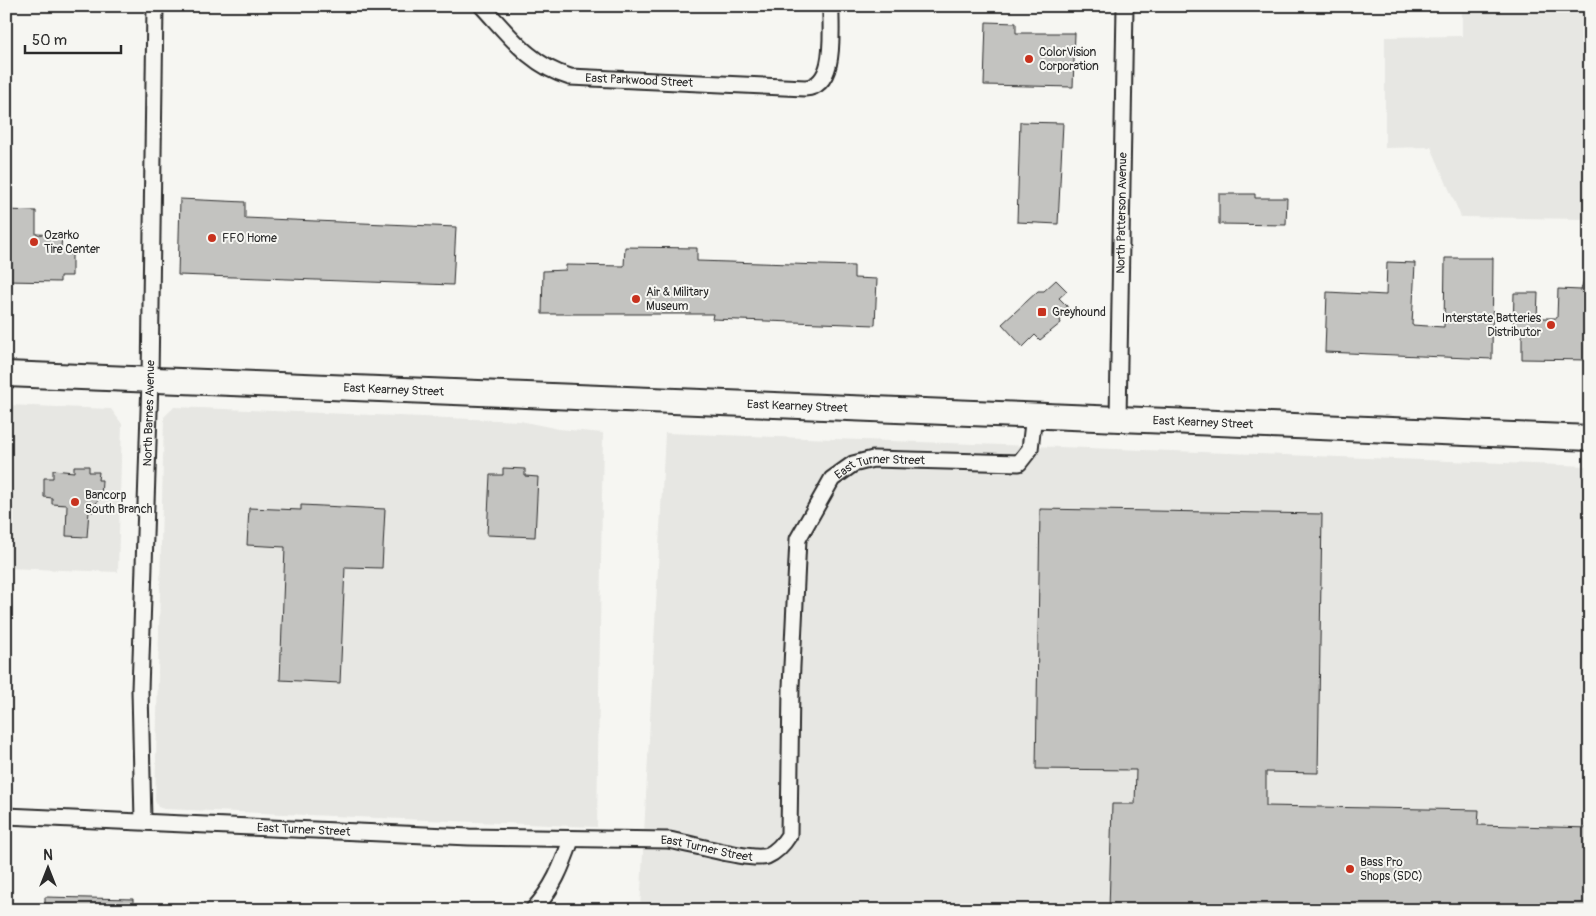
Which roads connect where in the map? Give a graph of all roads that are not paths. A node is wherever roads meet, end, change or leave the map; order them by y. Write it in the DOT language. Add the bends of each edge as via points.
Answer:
graph roads {
  1 [pos="155,6"];
  2 [pos="482,6"];
  3 [pos="831,6"];
  4 [pos="1125,6"];
  5 [pos="6,374"];
  6 [pos="150,380"];
  7 [pos="1034,415"];
  8 [pos="1118,419"];
  9 [pos="1590,438"];
  10 [pos="6,816"];
  11 [pos="143,821"];
  12 [pos="571,840"];
  13 [pos="533,910"];
  1 -- 6 [label="street, North Barnes Avenue"];
  2 -- 3 [label="street, East Parkwood Street" via="532,59 570,76 805,88 820,82 829,64"];
  4 -- 8 [label="street, North Patterson Avenue"];
  5 -- 6 [label="main road, East Kearney Street"];
  6 -- 7 [label="main road, East Kearney Street"];
  6 -- 11 [label="street, North Barnes Avenue" via="140,690"];
  7 -- 8 [label="main road, East Kearney Street"];
  7 -- 12 [label="street, East Turner Street" via="1030,449 1020,462 861,460 832,479 818,502 798,539 791,687 791,821 789,835 784,842 766,856 752,858 668,840"];
  8 -- 9 [label="main road, East Kearney Street"];
  10 -- 11 [label="street, East Turner Street"];
  11 -- 12 [label="street, East Turner Street"];
  12 -- 13 [label="street" via="548,895"];
}
